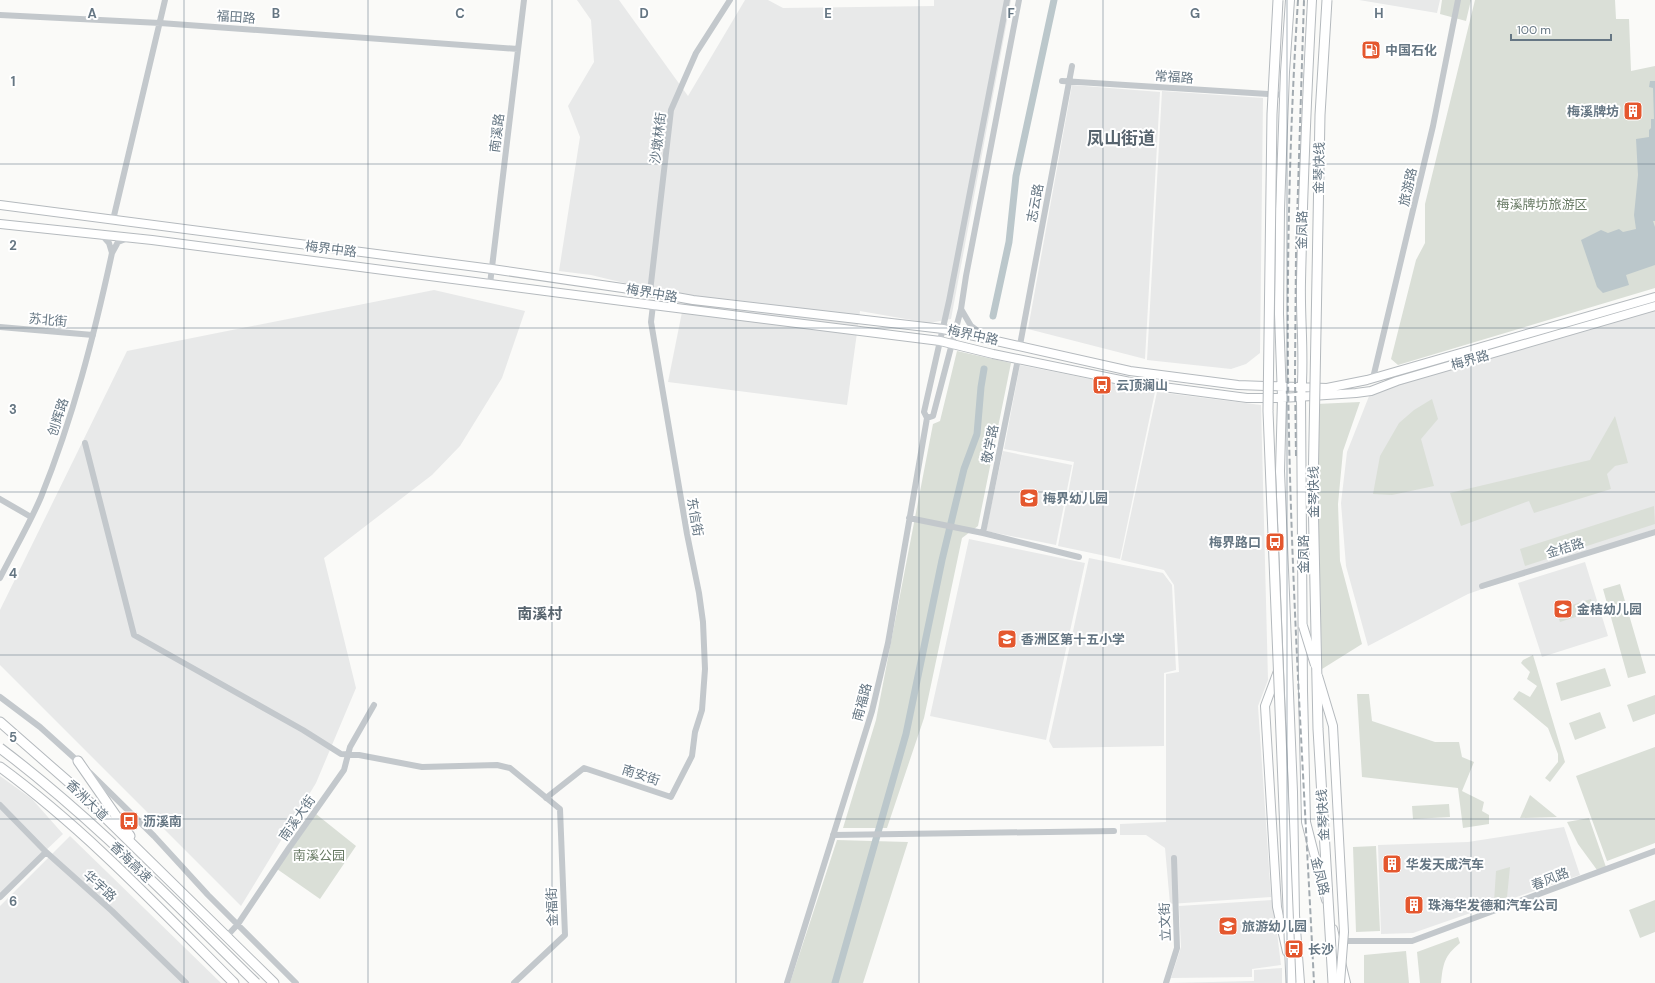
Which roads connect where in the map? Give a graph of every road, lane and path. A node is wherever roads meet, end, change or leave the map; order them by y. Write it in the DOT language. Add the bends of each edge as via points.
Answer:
graph roads {
  1 [pos="165,0"];
  2 [pos="524,0"];
  3 [pos="730,0"];
  4 [pos="1007,0"];
  5 [pos="1019,0"];
  6 [pos="1278,0"];
  7 [pos="1290,0"];
  8 [pos="1312,0"];
  9 [pos="1327,0"];
  10 [pos="1458,0"];
  11 [pos="0,15"];
  12 [pos="160,23"];
  13 [pos="518,49"];
  14 [pos="1072,66"];
  15 [pos="1062,81"];
  16 [pos="1070,82"];
  17 [pos="1284,95"];
  18 [pos="0,205"];
  19 [pos="113,220"];
  20 [pos="0,224"];
  21 [pos="100,234"];
  22 [pos="131,237"];
  23 [pos="112,253"];
  24 [pos="492,269"];
  25 [pos="490,284"];
  26 [pos="650,292"];
  27 [pos="1655,297"];
  28 [pos="654,305"];
  29 [pos="1655,306"];
  30 [pos="961,309"];
  31 [pos="0,327"];
  32 [pos="943,329"];
  33 [pos="956,332"];
  34 [pos="93,335"];
  35 [pos="986,338"];
  36 [pos="940,341"];
  37 [pos="952,344"];
  38 [pos="1020,345"];
  39 [pos="1042,350"];
  40 [pos="1018,359"];
  41 [pos="1040,363"];
  42 [pos="1303,365"];
  43 [pos="1281,367"];
  44 [pos="1373,378"];
  45 [pos="1257,386"];
  46 [pos="1282,386"];
  47 [pos="1302,386"];
  48 [pos="1327,388"];
  49 [pos="1301,397"];
  50 [pos="1282,398"];
  51 [pos="927,418"];
  52 [pos="85,443"];
  53 [pos="0,499"];
  54 [pos="31,517"];
  55 [pos="909,518"];
  56 [pos="983,532"];
  57 [pos="1655,532"];
  58 [pos="1079,557"];
  59 [pos="0,578"];
  60 [pos="1482,586"];
  61 [pos="1303,626"];
  62 [pos="1287,648"];
  63 [pos="0,698"];
  64 [pos="374,705"];
  65 [pos="0,722"];
  66 [pos="695,732"];
  67 [pos="0,744"];
  68 [pos="0,748"];
  69 [pos="349,754"];
  70 [pos="78,761"];
  71 [pos="0,767"];
  72 [pos="546,798"];
  73 [pos="0,805"];
  74 [pos="1114,831"];
  75 [pos="833,835"];
  76 [pos="1655,851"];
  77 [pos="46,852"];
  78 [pos="142,854"];
  79 [pos="1174,858"];
  80 [pos="0,897"];
  81 [pos="238,924"];
  82 [pos="226,936"];
  83 [pos="1335,941"];
  84 [pos="1290,963"];
  85 [pos="186,983"];
  86 [pos="234,983"];
  87 [pos="251,983"];
  88 [pos="256,983"];
  89 [pos="274,983"];
  90 [pos="296,983"];
  91 [pos="514,983"];
  92 [pos="787,983"];
  93 [pos="1166,983"];
  94 [pos="1291,983"];
  95 [pos="1300,983"];
  96 [pos="1333,983"];
  97 [pos="1340,983"];
  98 [pos="1346,983"];
  1 -- 12 [label="street"];
  2 -- 13 [label="street, 南溪路"];
  3 -- 26 [label="street, 沙墩林街" via="696,53 671,110"];
  4 -- 32 [label="street"];
  5 -- 30 [label="street"];
  6 -- 84 [label="highway, bridge" via="1272,122 1268,411"];
  7 -- 17 [label="main road, 金凤路"];
  8 -- 42 [label="main road, 金凤路" via="1304,145 1301,290"];
  9 -- 96 [label="highway, 金琴快线, bridge" via="1320,115 1313,492 1318,729"];
  10 -- 44 [label="street, 旅游路" via="1433,126"];
  11 -- 12 [label="street, 福田路"];
  12 -- 13 [label="street, 福田路"];
  12 -- 19 [label="street"];
  13 -- 24 [label="street, 南溪路"];
  14 -- 16 [label="street, 志云路"];
  15 -- 16 [label="street, 常福路"];
  16 -- 17 [label="street, 常福路"];
  16 -- 38 [label="street, 志云路"];
  17 -- 43 [label="main road, 金凤路" via="1280,209"];
  18 -- 19 [label="main road, 梅界中路"];
  19 -- 24 [label="main road, 梅界中路"];
  20 -- 21 [label="main road, 梅界中路"];
  21 -- 22 [label="main road, 梅界中路"];
  21 -- 23 [label="street" via="107,240"];
  22 -- 23 [label="street" via="118,242"];
  22 -- 25 [label="main road, 梅界中路"];
  23 -- 34 [label="street, 创辉路"];
  24 -- 25 [label="street, 南溪路"];
  24 -- 26 [label="main road, 梅界中路"];
  25 -- 28 [label="main road, 梅界中路"];
  26 -- 32 [label="main road, 梅界中路" via="693,300"];
  27 -- 44 [label="main road, 梅界中路"];
  28 -- 36 [label="main road, 梅界中路"];
  28 -- 66 [label="street, 东信街" via="651,322 704,622 705,669 702,710"];
  29 -- 49 [label="main road, 梅界路" via="1371,390"];
  30 -- 33 [label="street"];
  30 -- 35 [label="street" via="971,326"];
  31 -- 34 [label="street, 苏北街"];
  32 -- 33 [label="main road, 梅界中路"];
  32 -- 36 [label="street"];
  33 -- 35 [label="main road, 梅界中路"];
  33 -- 37 [label="street"];
  34 -- 54 [label="street, 创辉路" via="70,417"];
  35 -- 38 [label="main road, 梅界中路"];
  36 -- 37 [label="main road, 梅界中路"];
  36 -- 51 [label="street" via="924,412"];
  37 -- 40 [label="main road, 梅界中路"];
  37 -- 51 [label="street" via="933,416"];
  38 -- 39 [label="main road, 梅界中路"];
  39 -- 41 [label="street"];
  39 -- 45 [label="main road, 梅界中路" via="1130,371"];
  40 -- 41 [label="main road, 梅界中路"];
  40 -- 56 [label="street, 敬学路"];
  41 -- 50 [label="main road, 梅界中路" via="1140,384 1248,398"];
  42 -- 47 [label="main road, 金凤路"];
  42 -- 48 [label="main road" via="1308,376"];
  43 -- 45 [label="main road" via="1274,378"];
  43 -- 46 [label="main road, 金凤路"];
  44 -- 48 [label="main road, 梅界中路"];
  45 -- 46 [label="main road, 梅界中路"];
  46 -- 47 [label="main road, 梅界中路"];
  46 -- 50 [label="main road, 金凤路"];
  47 -- 48 [label="main road, 梅界中路"];
  47 -- 49 [label="main road, 金凤路"];
  49 -- 50 [label="main road, 梅界路"];
  49 -- 61 [label="main road, 金凤路"];
  50 -- 62 [label="main road, 金凤路" via="1280,471"];
  51 -- 55 [label="street, 南福路"];
  52 -- 69 [label="street" via="134,635 303,730 340,754"];
  53 -- 54 [label="street"];
  54 -- 59 [label="street, 创辉路"];
  55 -- 56 [label="street"];
  55 -- 75 [label="street, 南福路" via="888,643 872,711"];
  56 -- 58 [label="street"];
  57 -- 60 [label="street, 金桔路"];
  61 -- 83 [label="main road, 金凤路" via="1306,822"];
  61 -- 97 [label="main road, bridge" via="1334,726 1344,932"];
  62 -- 84 [label="main road, bridge" via="1265,706 1277,907"];
  62 -- 95 [label="main road, 金凤路"];
  63 -- 70 [label="street" via="40,727"];
  64 -- 69 [label="street, 南溪大街" via="350,746"];
  65 -- 78 [label="highway, 香洲大道" via="72,785"];
  66 -- 72 [label="street, 南安街" via="692,756 671,797 584,768"];
  67 -- 87 [label="highway, 香洲大道" via="54,789"];
  68 -- 88 [label="highway, 香海高速, bridge" via="113,843"];
  69 -- 72 [label="street" via="422,767 497,765 510,768"];
  69 -- 81 [label="street, 南溪大街" via="344,770"];
  70 -- 78 [label="highway"];
  70 -- 81 [label="street"];
  71 -- 86 [label="highway, 香海高速" via="61,816 112,862"];
  72 -- 91 [label="street, 金福街" via="560,809 565,935"];
  73 -- 77 [label="street, 华宇路"];
  74 -- 75 [label="street"];
  75 -- 92 [label="street, 南福路"];
  76 -- 83 [label="street, 春风路" via="1412,941"];
  77 -- 80 [label="street"];
  77 -- 85 [label="street, 华宇路" via="112,911"];
  78 -- 82 [label="highway, 香洲大道"];
  79 -- 93 [label="street, 立文街" via="1177,948"];
  81 -- 82 [label="street, 南溪大街"];
  81 -- 90 [label="street"];
  82 -- 89 [label="highway, 香洲大道"];
  83 -- 98 [label="main road, 金凤路"];
  84 -- 94 [label="highway, bridge"];
}
